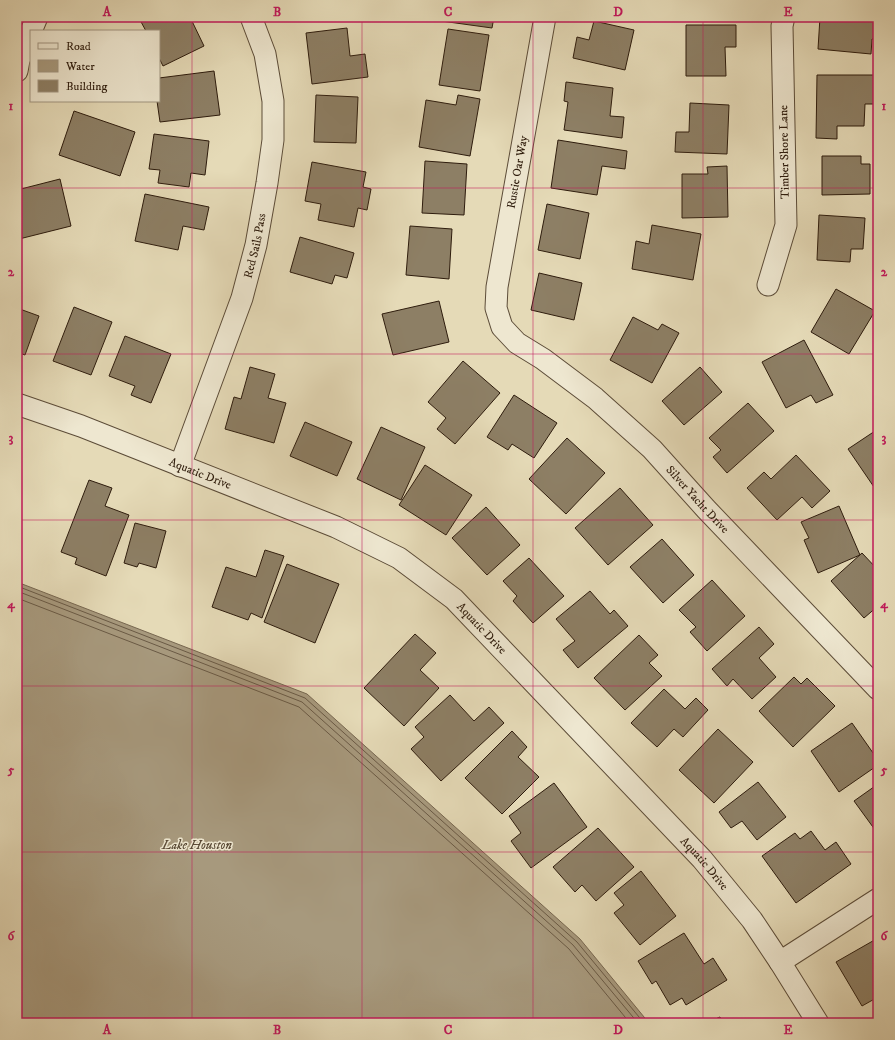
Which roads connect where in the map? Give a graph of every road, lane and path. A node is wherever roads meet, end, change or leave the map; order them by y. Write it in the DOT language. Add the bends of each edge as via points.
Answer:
graph roads {
  1 [pos="37,17"];
  2 [pos="251,17"];
  3 [pos="545,17"];
  4 [pos="784,17"];
  5 [pos="32,30"];
  6 [pos="30,34"];
  7 [pos="17,71"];
  8 [pos="768,285"];
  9 [pos="502,327"];
  10 [pos="17,404"];
  11 [pos="180,466"];
  12 [pos="878,689"];
  13 [pos="878,899"];
  14 [pos="780,962"];
  15 [pos="818,1023"];
  1 -- 5 [label="street"];
  2 -- 11 [label="street, Red Sails Pass" via="265,54 273,101 273,140 267,182 256,245 242,298"];
  3 -- 9 [label="street, Rustie Oar Way" via="497,287 496,308"];
  4 -- 8 [label="street, Timber Shore Lane" via="782,26 786,225"];
  6 -- 7 [label="street"];
  9 -- 12 [label="street, Silver Yacht Drive" via="517,342 595,398 652,449"];
  10 -- 11 [label="street, Aquatic Drive" via="81,426"];
  11 -- 14 [label="street, Aquatic Drive" via="336,527 399,558 454,599 702,859 752,920"];
  13 -- 14 [label="street"];
  14 -- 15 [label="street, Aquatic Drive"];
}
